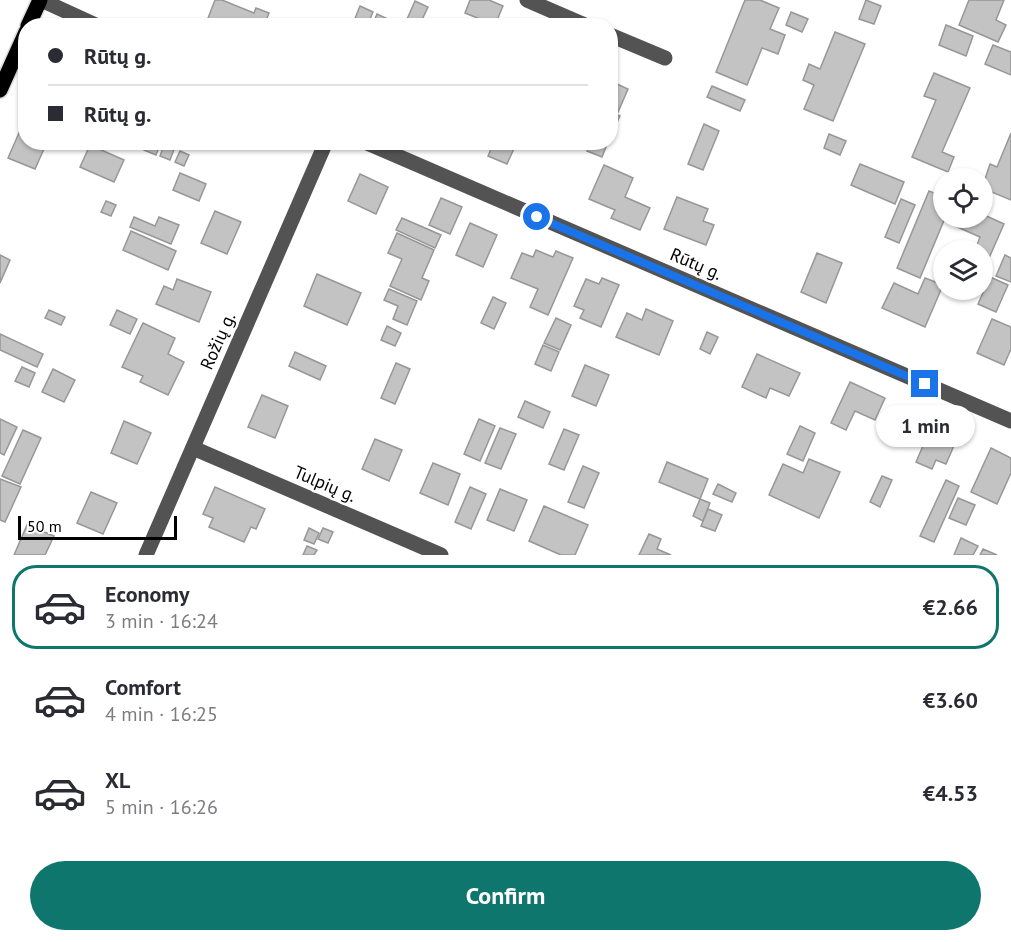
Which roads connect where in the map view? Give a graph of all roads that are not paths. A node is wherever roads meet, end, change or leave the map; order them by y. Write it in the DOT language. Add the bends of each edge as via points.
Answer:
graph roads {
  1 [pos="40,0"];
  2 [pos="527,0"];
  3 [pos="32,18"];
  4 [pos="80,18"];
  5 [pos="569,18"];
  6 [pos="618,38"];
  7 [pos="18,50"];
  8 [pos="665,58"];
  9 [pos="0,90"];
  10 [pos="323,150"];
  11 [pos="384,150"];
  12 [pos="1011,421"];
  13 [pos="193,448"];
  14 [pos="146,555"];
  15 [pos="441,555"];
  1 -- 3 [label="main road"];
  1 -- 4 [label="street"];
  2 -- 5 [label="street"];
  6 -- 8 [label="street"];
  7 -- 9 [label="main road"];
  10 -- 13 [label="street, Rožių g."];
  11 -- 12 [label="street, Rūtų g."];
  13 -- 14 [label="street, Rožių g."];
  13 -- 15 [label="street, Tulpių g."];
}
